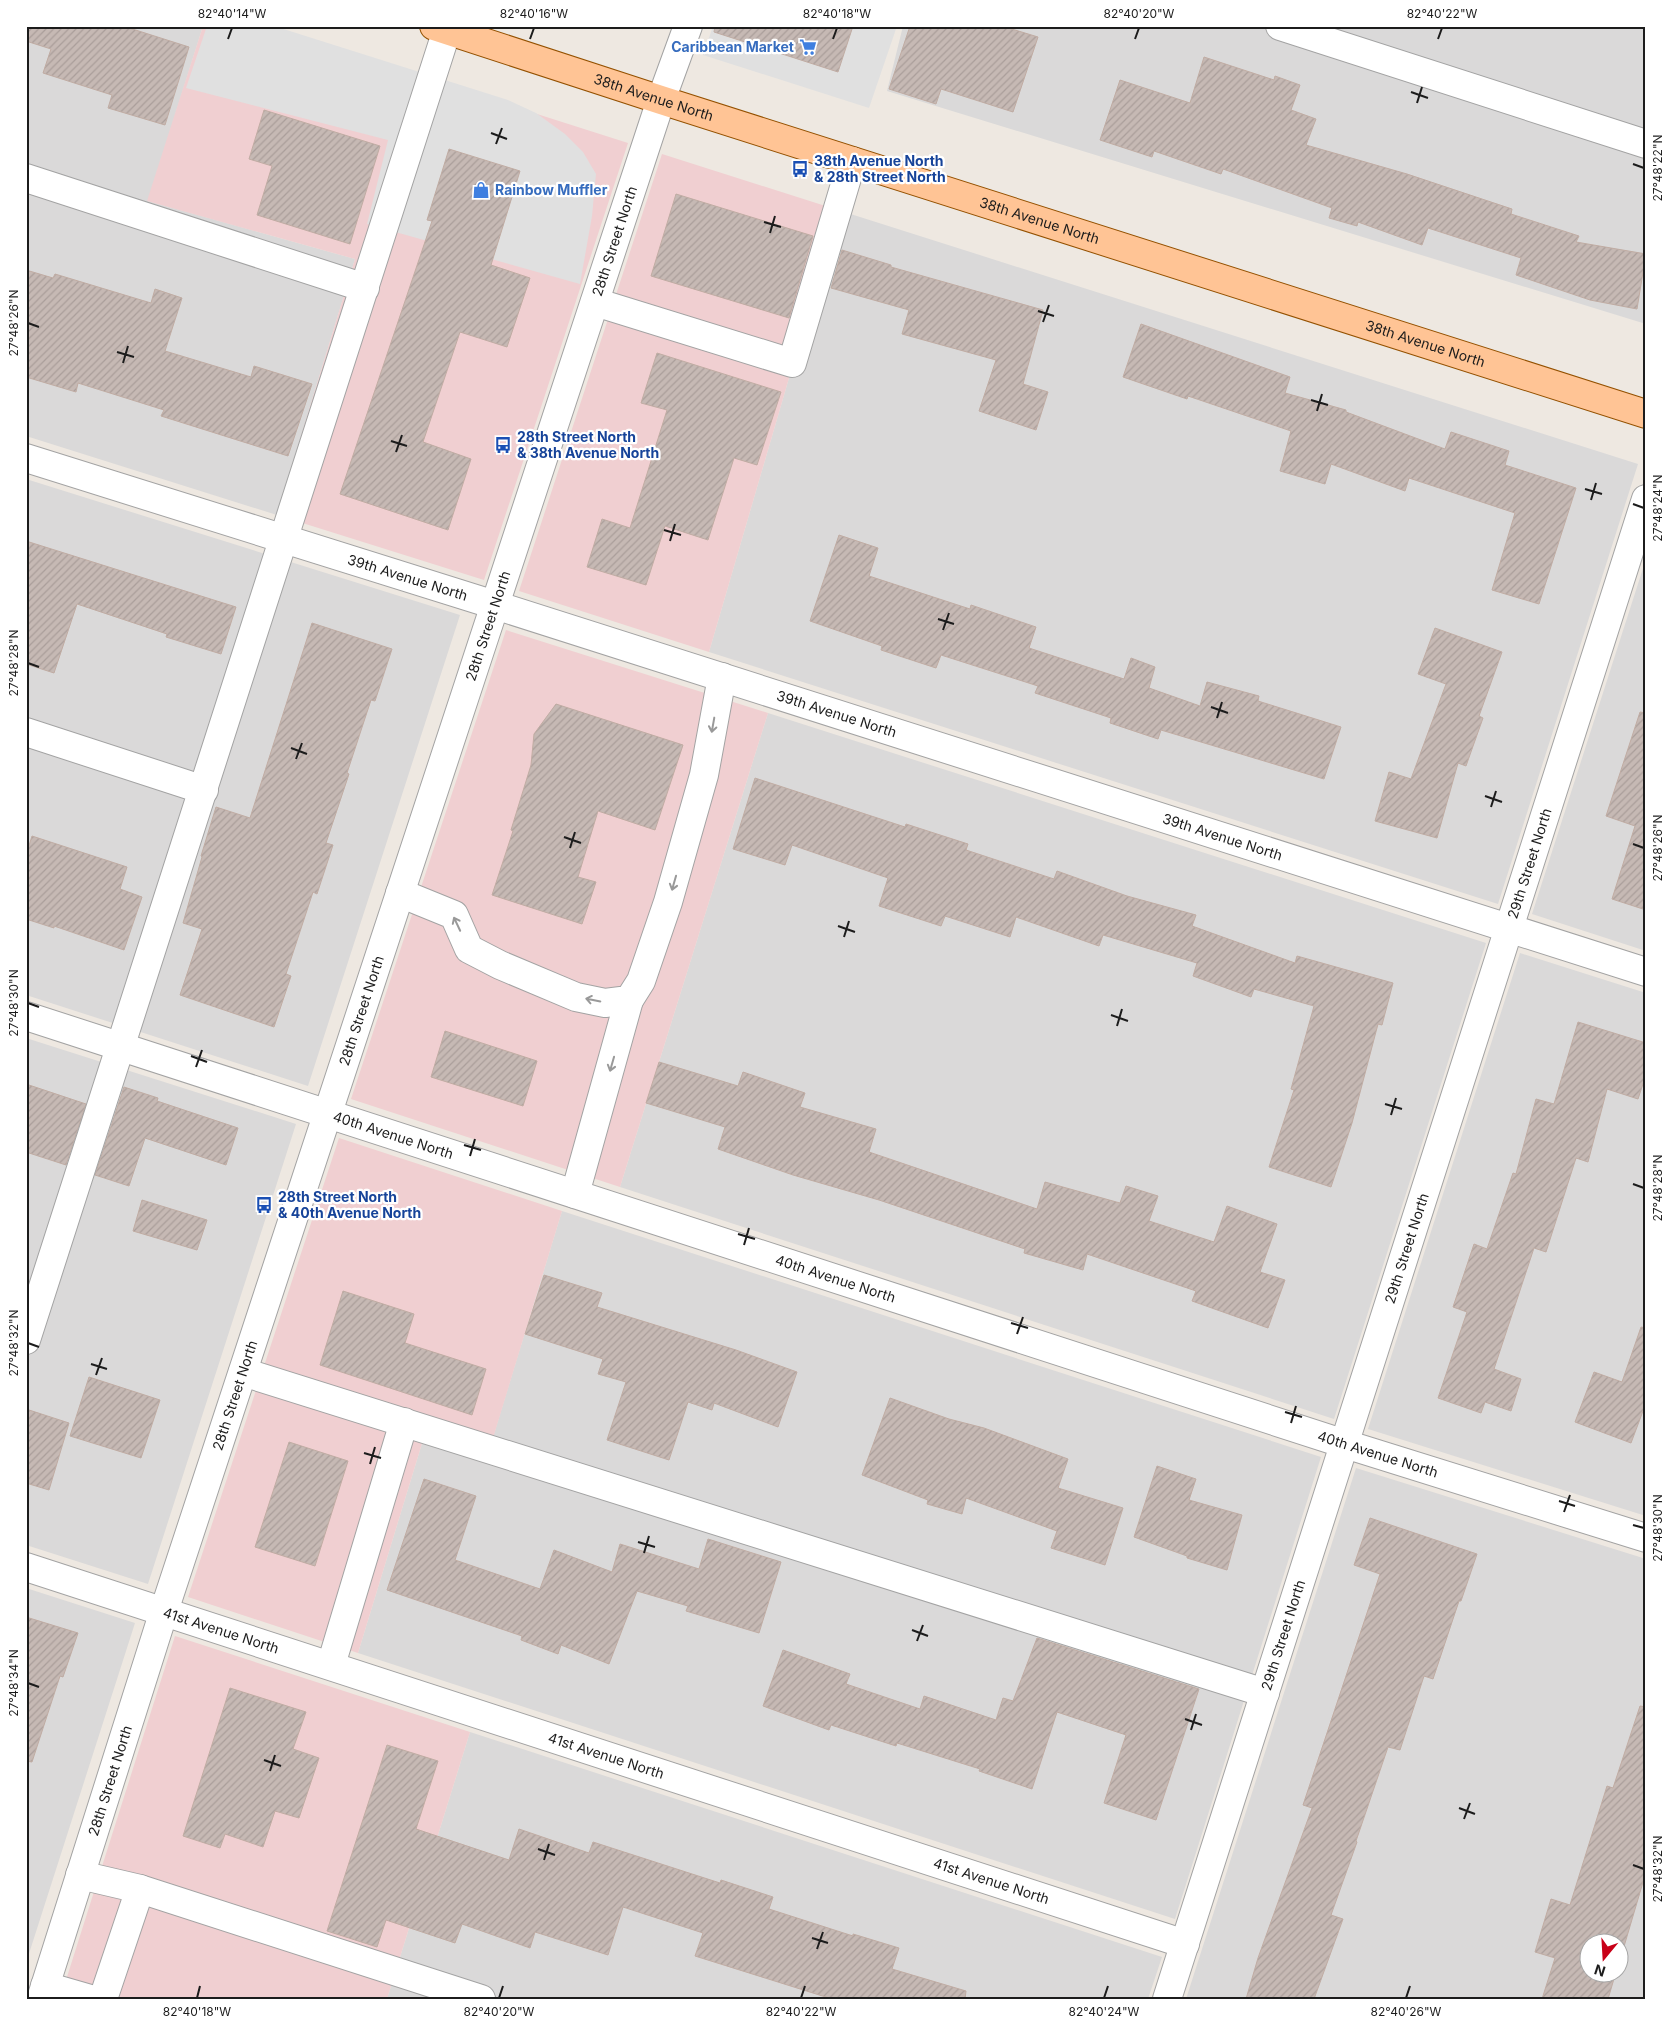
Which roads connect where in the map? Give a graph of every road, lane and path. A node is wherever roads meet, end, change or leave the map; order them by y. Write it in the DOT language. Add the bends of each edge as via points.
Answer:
graph roads {
  1 [pos="688,26"];
  2 [pos="1280,26"];
  3 [pos="453,30"];
  4 [pos="661,100"];
  5 [pos="1646,144"];
  6 [pos="852,161"];
  7 [pos="26,178"];
  8 [pos="365,288"];
  9 [pos="595,302"];
  10 [pos="1646,414"];
  11 [pos="26,458"];
  12 [pos="1646,499"];
  13 [pos="284,539"];
  14 [pos="495,605"];
  15 [pos="722,677"];
  16 [pos="26,732"];
  17 [pos="204,790"];
  18 [pos="400,893"];
  19 [pos="1509,928"];
  20 [pos="1646,972"];
  21 [pos="629,1000"];
  22 [pos="26,1016"];
  23 [pos="121,1047"];
  24 [pos="328,1113"];
  25 [pos="576,1194"];
  26 [pos="33,1294"];
  27 [pos="26,1340"];
  28 [pos="243,1372"];
  29 [pos="404,1422"];
  30 [pos="1345,1444"];
  31 [pos="1646,1538"];
  32 [pos="26,1567"];
  33 [pos="164,1611"];
  34 [pos="331,1665"];
  35 [pos="1265,1693"];
  36 [pos="80,1875"];
  37 [pos="140,1889"];
  38 [pos="1186,1944"];
  39 [pos="43,1992"];
  40 [pos="90,1999"];
  41 [pos="103,1999"];
  42 [pos="481,1999"];
  43 [pos="1167,1999"];
  1 -- 4 [label="street, 28th Street North"];
  2 -- 5 [label="street"];
  3 -- 4 [label="main road, 38th Avenue North"];
  3 -- 8 [label="street"];
  4 -- 6 [label="main road, 38th Avenue North"];
  4 -- 9 [label="street, 28th Street North"];
  6 -- 9 [label="street" via="792,363"];
  6 -- 10 [label="main road, 38th Avenue North"];
  7 -- 8 [label="street"];
  8 -- 13 [label="street"];
  9 -- 14 [label="street, 28th Street North"];
  11 -- 13 [label="street, 39th Avenue North"];
  12 -- 19 [label="street, 29th Street North"];
  13 -- 14 [label="street, 39th Avenue North"];
  13 -- 17 [label="street"];
  14 -- 15 [label="street, 39th Avenue North"];
  14 -- 18 [label="street, 28th Street North"];
  15 -- 19 [label="street, 39th Avenue North"];
  15 -- 21 [label="street, one-way" via="704,774 671,893 641,981"];
  16 -- 17 [label="street"];
  17 -- 23 [label="street"];
  21 -- 18 [label="street, one-way" via="605,1002 576,997 500,965 469,949 454,915"];
  18 -- 24 [label="street, 28th Street North"];
  19 -- 20 [label="street, 39th Avenue North"];
  19 -- 30 [label="street, 29th Street North"];
  21 -- 25 [label="street, one-way"];
  22 -- 23 [label="street, 40th Avenue North"];
  23 -- 24 [label="street, 40th Avenue North"];
  23 -- 26 [label="street"];
  24 -- 25 [label="street, 40th Avenue North"];
  24 -- 28 [label="street, 28th Street North"];
  25 -- 30 [label="street, 40th Avenue North"];
  26 -- 27 [label="street"];
  28 -- 29 [label="street"];
  28 -- 33 [label="street, 28th Street North"];
  29 -- 34 [label="street"];
  29 -- 35 [label="street"];
  30 -- 31 [label="street, 40th Avenue North"];
  30 -- 35 [label="street, 29th Street North"];
  32 -- 33 [label="street, 41st Avenue North"];
  33 -- 34 [label="street, 41st Avenue North"];
  33 -- 36 [label="street, 28th Street North"];
  34 -- 38 [label="street, 41st Avenue North"];
  35 -- 38 [label="street, 29th Street North"];
  36 -- 37 [label="street"];
  36 -- 39 [label="street, 28th Street North"];
  37 -- 41 [label="street"];
  37 -- 42 [label="street"];
  38 -- 43 [label="street, 29th Street North"];
  39 -- 40 [label="street"];
}
